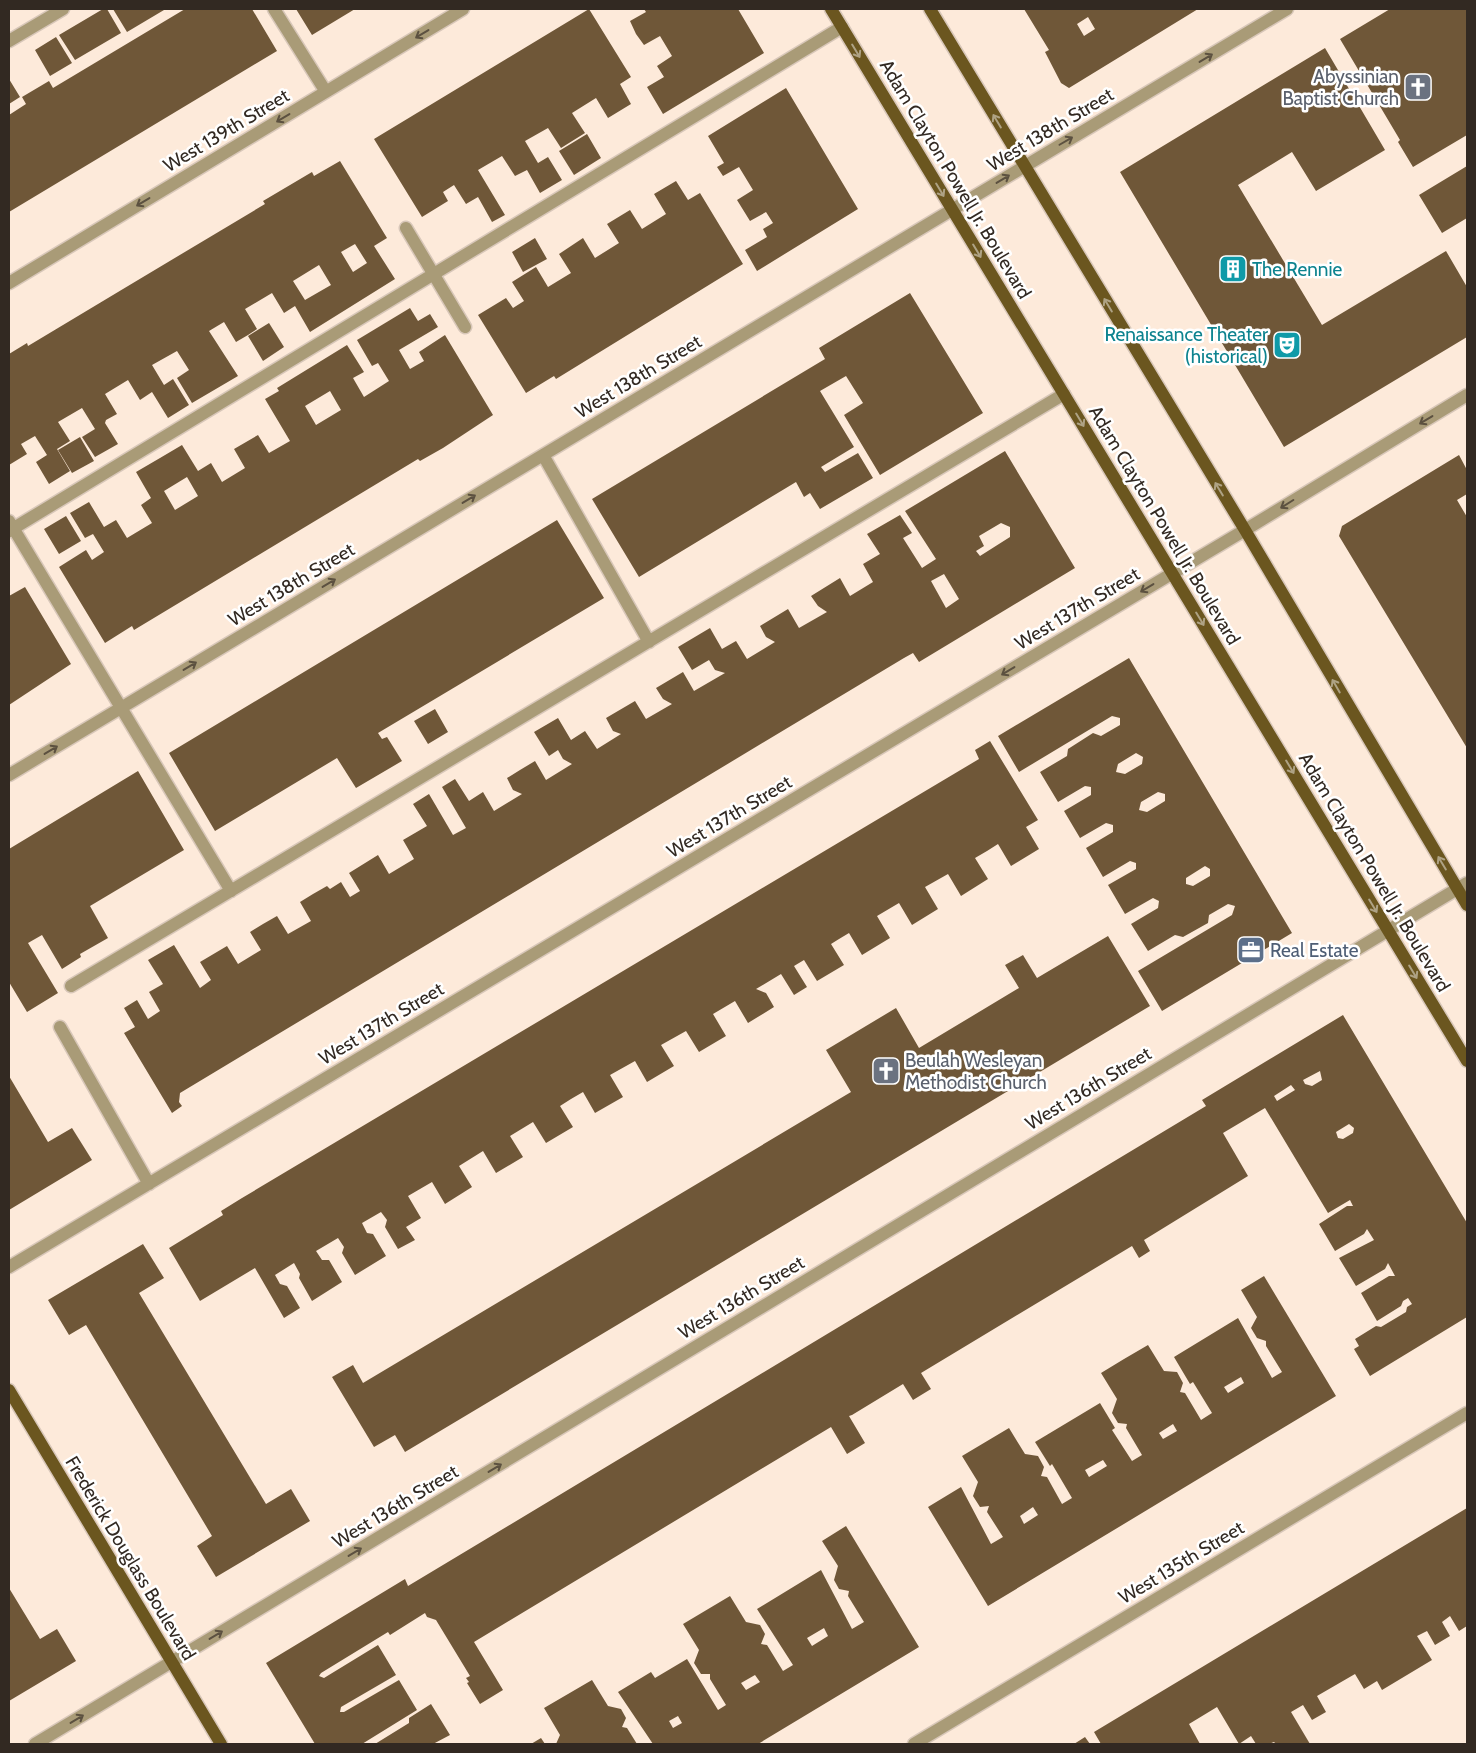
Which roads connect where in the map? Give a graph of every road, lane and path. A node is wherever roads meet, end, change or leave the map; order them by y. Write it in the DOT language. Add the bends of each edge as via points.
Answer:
graph roads {
  1 [pos="63,9"];
  2 [pos="274,9"];
  3 [pos="463,9"];
  4 [pos="831,9"];
  5 [pos="930,9"];
  6 [pos="1287,9"];
  7 [pos="842,27"];
  8 [pos="9,41"];
  9 [pos="326,92"];
  10 [pos="1024,166"];
  11 [pos="952,210"];
  12 [pos="406,228"];
  13 [pos="432,273"];
  14 [pos="9,283"];
  15 [pos="464,327"];
  16 [pos="1064,394"];
  17 [pos="1467,395"];
  18 [pos="543,455"];
  19 [pos="10,526"];
  20 [pos="1245,530"];
  21 [pos="1172,573"];
  22 [pos="649,642"];
  23 [pos="121,707"];
  24 [pos="9,775"];
  25 [pos="1462,886"];
  26 [pos="231,891"];
  27 [pos="1467,905"];
  28 [pos="1388,930"];
  29 [pos="71,986"];
  30 [pos="60,1027"];
  31 [pos="1467,1062"];
  32 [pos="149,1184"];
  33 [pos="9,1267"];
  34 [pos="9,1390"];
  35 [pos="1467,1413"];
  36 [pos="172,1662"];
  37 [pos="35,1744"];
  38 [pos="221,1744"];
  39 [pos="914,1744"];
  1 -- 8 [label="street"];
  2 -- 9 [label="street"];
  3 -- 9 [label="street, West 139th Street, one-way"];
  4 -- 7 [label="main road, Adam Clayton Powell Jr. Boulevard"];
  10 -- 5 [label="main road, one-way"];
  10 -- 6 [label="street, West 138th Street, one-way"];
  7 -- 11 [label="main road, Adam Clayton Powell Jr. Boulevard, one-way"];
  7 -- 13 [label="street"];
  9 -- 14 [label="street, West 139th Street, one-way"];
  11 -- 10 [label="street, West 138th Street, one-way"];
  20 -- 10 [label="main road, one-way"];
  11 -- 16 [label="main road, Adam Clayton Powell Jr. Boulevard, one-way"];
  11 -- 18 [label="street, West 138th Street"];
  12 -- 13 [label="street"];
  13 -- 15 [label="street"];
  13 -- 19 [label="street"];
  16 -- 21 [label="main road, Adam Clayton Powell Jr. Boulevard, one-way"];
  16 -- 22 [label="street"];
  17 -- 20 [label="street, West 137th Street, one-way"];
  18 -- 22 [label="street"];
  23 -- 18 [label="street, West 138th Street, one-way"];
  19 -- 23 [label="street"];
  20 -- 21 [label="street, West 137th Street"];
  25 -- 20 [label="main road, one-way"];
  21 -- 28 [label="main road, Adam Clayton Powell Jr. Boulevard, one-way"];
  21 -- 32 [label="street, West 137th Street, one-way"];
  22 -- 26 [label="street"];
  24 -- 23 [label="street, West 138th Street, one-way"];
  23 -- 26 [label="street"];
  25 -- 27 [label="main road"];
  25 -- 28 [label="street, West 136th Street"];
  26 -- 29 [label="street"];
  28 -- 31 [label="main road, Adam Clayton Powell Jr. Boulevard, one-way"];
  36 -- 28 [label="street, West 136th Street, one-way"];
  30 -- 32 [label="street"];
  32 -- 33 [label="street, West 137th Street"];
  34 -- 36 [label="main road, Frederick Douglass Boulevard"];
  35 -- 39 [label="street, West 135th Street"];
  37 -- 36 [label="street, West 136th Street, one-way"];
  36 -- 38 [label="main road, Frederick Douglass Boulevard"];
}
